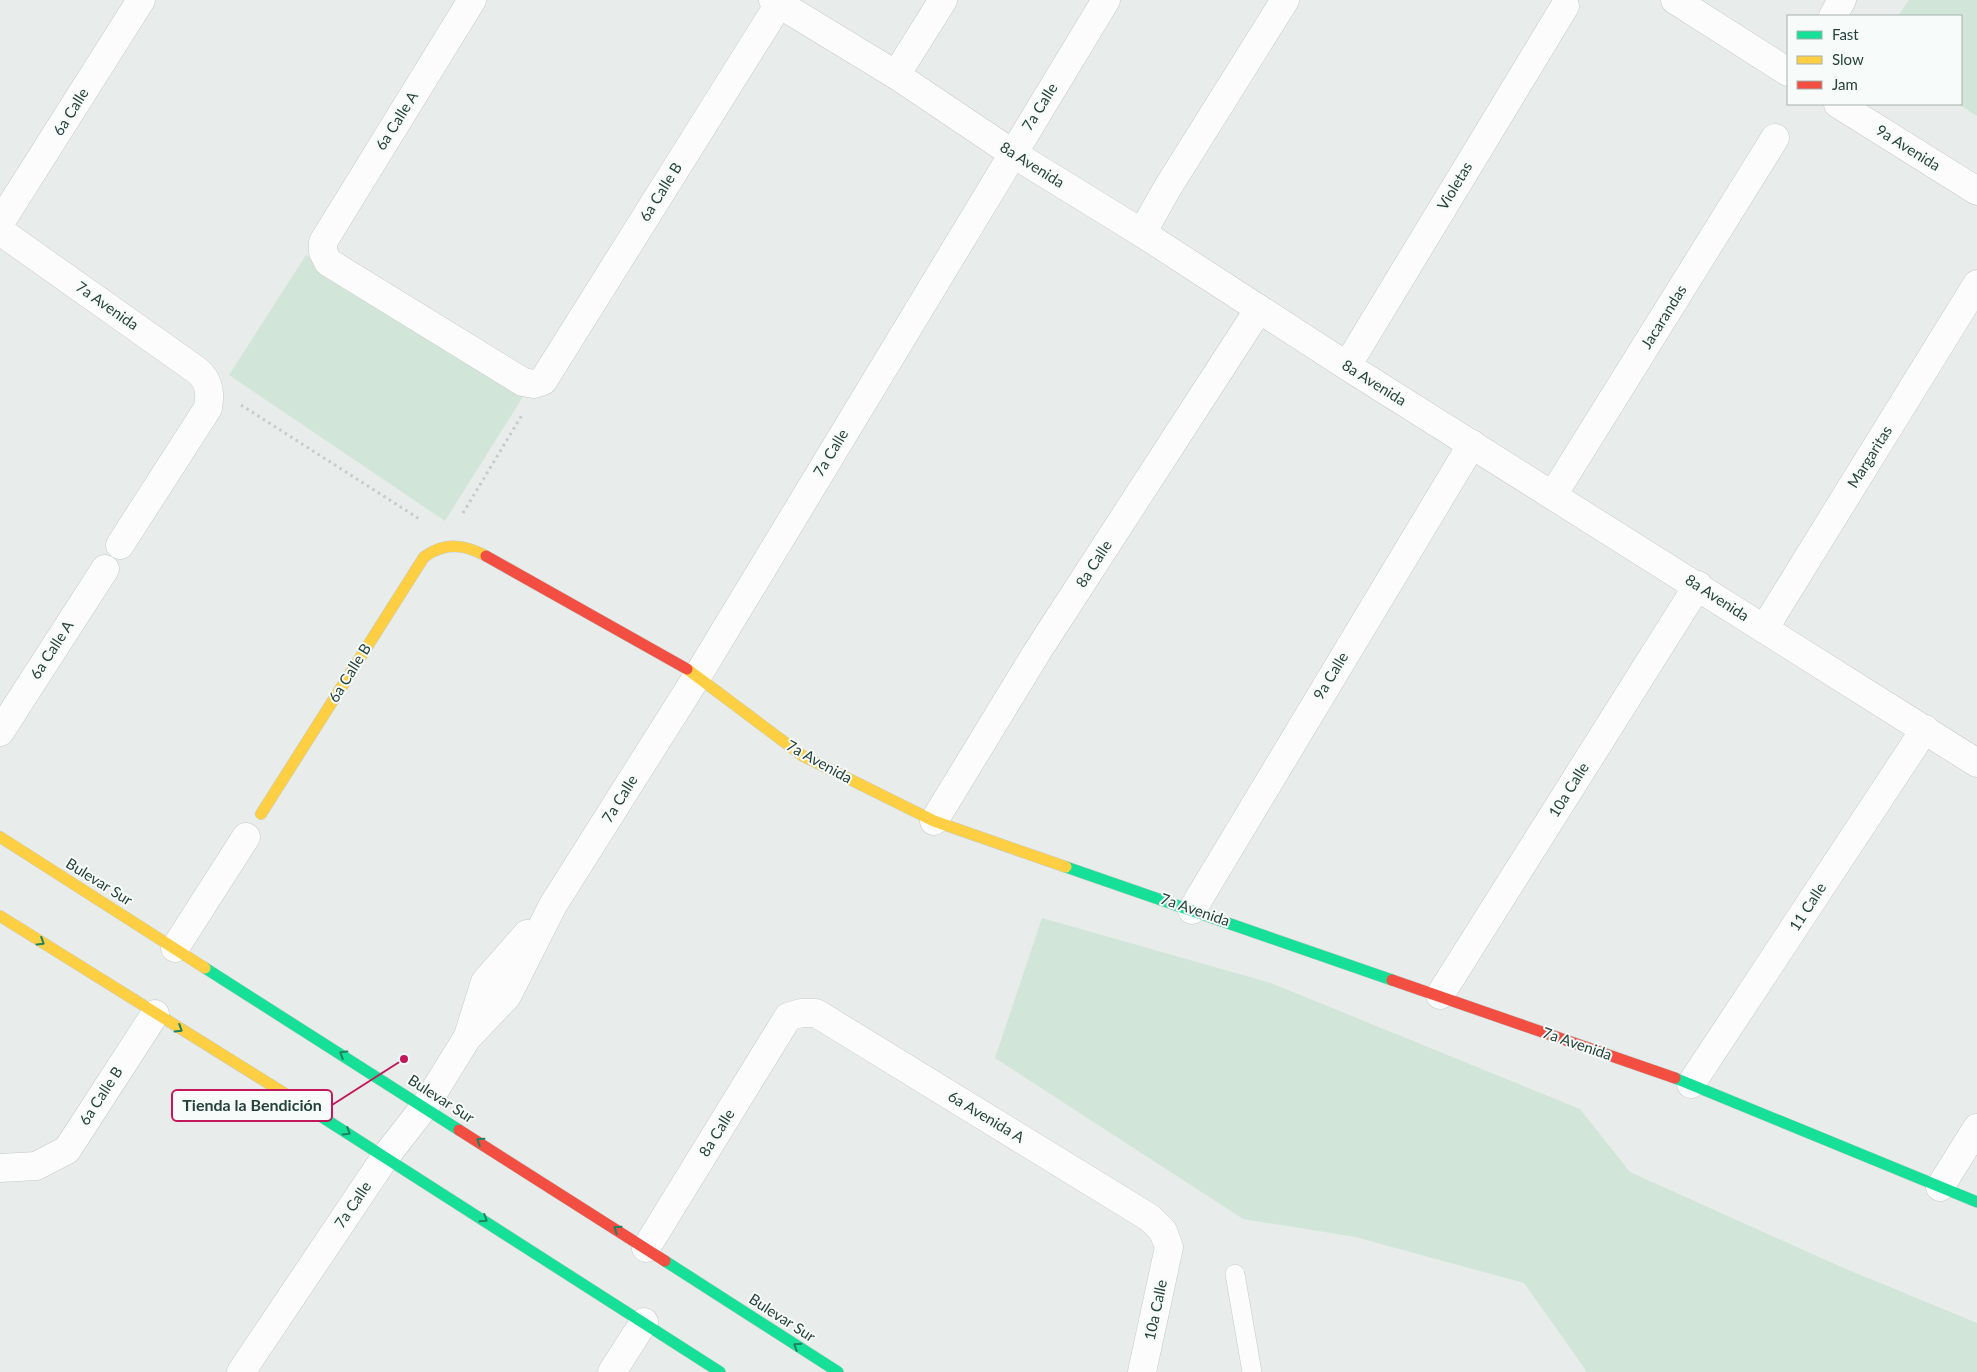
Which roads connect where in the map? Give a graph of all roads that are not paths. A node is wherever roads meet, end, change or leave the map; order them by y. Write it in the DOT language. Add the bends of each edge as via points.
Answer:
graph roads {
  1 [pos="141,0"];
  2 [pos="472,0"];
  3 [pos="943,0"];
  4 [pos="1106,0"];
  5 [pos="1285,0"];
  6 [pos="1675,0"];
  7 [pos="1842,0"];
  8 [pos="776,2"];
  9 [pos="1565,6"];
  10 [pos="1834,15"];
  11 [pos="1787,71"];
  12 [pos="896,75"];
  13 [pos="1840,105"];
  14 [pos="1775,138"];
  15 [pos="1012,153"];
  16 [pos="1977,191"];
  17 [pos="0,223"];
  18 [pos="0,230"];
  19 [pos="1142,233"];
  20 [pos="1977,284"];
  21 [pos="1259,309"];
  22 [pos="1348,366"];
  23 [pos="543,381"];
  24 [pos="1472,444"];
  25 [pos="1553,495"];
  26 [pos="120,545"];
  27 [pos="451,545"];
  28 [pos="105,569"];
  29 [pos="1698,585"];
  30 [pos="1764,629"];
  31 [pos="698,675"];
  32 [pos="1925,729"];
  33 [pos="0,732"];
  34 [pos="1973,752"];
  35 [pos="261,814"];
  36 [pos="934,821"];
  37 [pos="0,837"];
  38 [pos="246,837"];
  39 [pos="1192,910"];
  40 [pos="0,916"];
  41 [pos="176,948"];
  42 [pos="1440,995"];
  43 [pos="155,1014"];
  44 [pos="788,1017"];
  45 [pos="1691,1084"];
  46 [pos="425,1106"];
  47 [pos="1977,1128"];
  48 [pos="386,1156"];
  49 [pos="0,1168"];
  50 [pos="1940,1187"];
  51 [pos="1977,1202"];
  52 [pos="1169,1247"];
  53 [pos="646,1248"];
  54 [pos="1235,1274"];
  55 [pos="644,1322"];
  56 [pos="241,1372"];
  57 [pos="612,1372"];
  58 [pos="720,1372"];
  59 [pos="838,1372"];
  60 [pos="1142,1372"];
  61 [pos="1252,1372"];
  1 -- 17 [label="street, 6a Calle"];
  2 -- 23 [label="street, 6a Calle A" via="323,242 323,252 328,262 523,382 534,384"];
  3 -- 12 [label="street"];
  4 -- 15 [label="street, 7a Calle"];
  5 -- 19 [label="street"];
  6 -- 11 [label="street"];
  7 -- 10 [label="street"];
  8 -- 12 [label="street, 8a Avenida"];
  8 -- 23 [label="street, 6a Calle B"];
  9 -- 22 [label="street, Violetas"];
  12 -- 15 [label="street, 8a Avenida"];
  13 -- 16 [label="street, 9a Avenida"];
  14 -- 25 [label="street, Jacarandas"];
  15 -- 19 [label="street, 8a Avenida"];
  15 -- 31 [label="street, 7a Calle"];
  18 -- 26 [label="street, 7a Avenida" via="206,379 208,408"];
  19 -- 21 [label="street, 8a Avenida"];
  20 -- 30 [label="street, Margaritas"];
  21 -- 22 [label="street, 8a Avenida"];
  21 -- 36 [label="street, 8a Calle" via="1037,652"];
  22 -- 24 [label="street, 8a Avenida"];
  24 -- 25 [label="street, 8a Avenida"];
  24 -- 39 [label="street, 9a Calle"];
  25 -- 29 [label="street, 8a Avenida"];
  27 -- 31 [label="street, 7a Avenida" via="471,548"];
  27 -- 35 [label="street, 6a Calle B" via="431,551 424,557"];
  28 -- 33 [label="street, 6a Calle A"];
  29 -- 30 [label="street, 8a Avenida"];
  29 -- 42 [label="street, 10a Calle"];
  30 -- 32 [label="street, 8a Avenida"];
  31 -- 36 [label="street, 7a Avenida" via="748,717 803,756"];
  31 -- 46 [label="street, 7a Calle" via="553,905 507,996 467,1038"];
  32 -- 34 [label="street, 8a Avenida"];
  32 -- 45 [label="street, 11 Calle"];
  36 -- 39 [label="street, 7a Avenida"];
  37 -- 41 [label="street, Bulevar Sur"];
  38 -- 41 [label="street"];
  39 -- 42 [label="street, 7a Avenida"];
  40 -- 43 [label="street, one-way"];
  46 -- 41 [label="street, Bulevar Sur, one-way"];
  42 -- 45 [label="street, 7a Avenida"];
  43 -- 48 [label="street, one-way"];
  43 -- 49 [label="street, 6a Calle B" via="67,1150 36,1166"];
  44 -- 52 [label="street, 6a Avenida A" via="801,1013 816,1014 1150,1218 1163,1231"];
  44 -- 53 [label="street, 8a Calle"];
  45 -- 50 [label="street, 7a Avenida"];
  46 -- 48 [label="street, 7a Calle"];
  53 -- 46 [label="street, Bulevar Sur, one-way"];
  47 -- 50 [label="street"];
  48 -- 55 [label="street, one-way"];
  48 -- 56 [label="street, 7a Calle"];
  50 -- 51 [label="street, 7a Avenida"];
  52 -- 60 [label="street, 10a Calle"];
  59 -- 53 [label="street, Bulevar Sur, one-way"];
  54 -- 61 [label="lane"];
  55 -- 57 [label="street"];
  55 -- 58 [label="street"];
}
